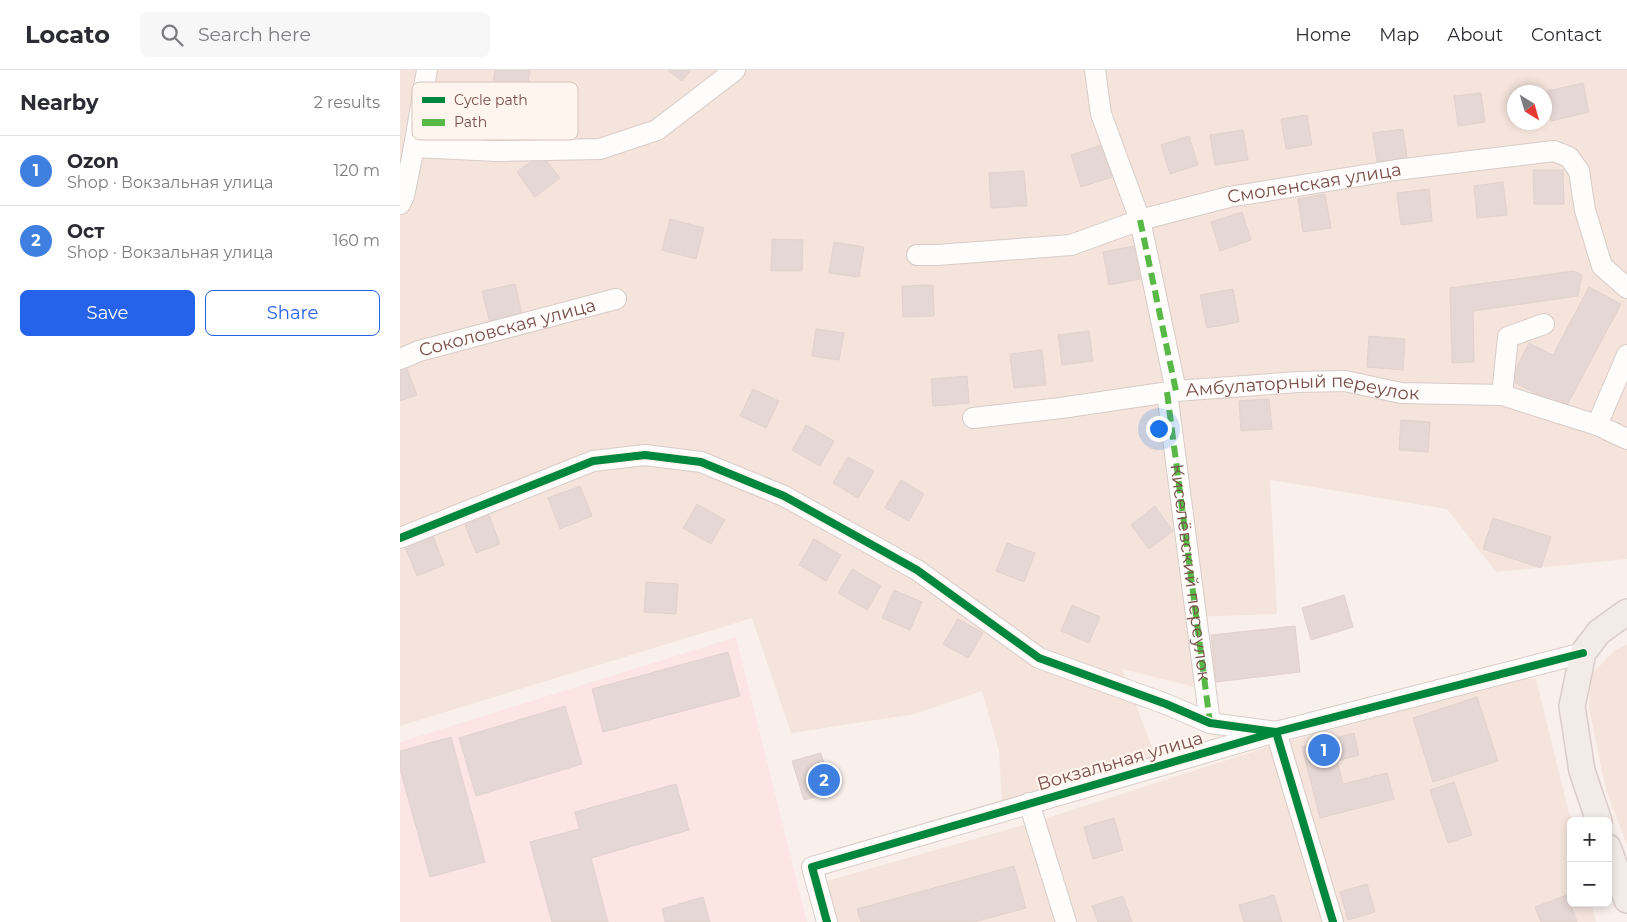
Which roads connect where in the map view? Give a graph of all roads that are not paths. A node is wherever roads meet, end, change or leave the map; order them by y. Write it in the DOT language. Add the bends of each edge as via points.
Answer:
graph roads {
  1 [pos="735,70"];
  2 [pos="1095,70"];
  3 [pos="415,140"];
  4 [pos="414,148"];
  5 [pos="400,204"];
  6 [pos="1140,220"];
  7 [pos="917,255"];
  8 [pos="1627,288"];
  9 [pos="616,299"];
  10 [pos="1544,324"];
  11 [pos="1627,355"];
  12 [pos="400,359"];
  13 [pos="1172,392"];
  14 [pos="1502,395"];
  15 [pos="974,418"];
  16 [pos="1597,425"];
  17 [pos="1627,439"];
  18 [pos="400,538"];
  19 [pos="1627,612"];
  20 [pos="1582,653"];
  21 [pos="1210,723"];
  22 [pos="1276,732"];
  23 [pos="1029,803"];
  24 [pos="1598,817"];
  25 [pos="1612,858"];
  26 [pos="1627,900"];
  27 [pos="827,922"];
  28 [pos="1066,922"];
  29 [pos="1333,922"];
  1 -- 4 [label="street" via="657,130 600,149 497,151"];
  2 -- 6 [label="street, Киселёвский переулок" via="1101,114"];
  3 -- 4 [label="street"];
  4 -- 5 [label="street"];
  6 -- 7 [label="street, Смоленская улица" via="1070,245"];
  6 -- 8 [label="street, Смоленская улица" via="1229,196 1396,170 1554,151 1569,157 1579,171 1585,210 1602,266"];
  6 -- 13 [label="street, Киселёвский переулок"];
  9 -- 12 [label="street, Соколовская улица" via="419,350"];
  10 -- 14 [label="street" via="1508,337"];
  11 -- 16 [label="street"];
  13 -- 14 [label="street, Амбулаторный переулок" via="1345,381 1400,393"];
  13 -- 15 [label="street, Амбулаторный переулок"];
  13 -- 21 [label="street, Киселёвский переулок"];
  14 -- 16 [label="street, Амбулаторный переулок"];
  16 -- 17 [label="street, Амбулаторный переулок"];
  18 -- 21 [label="street" via="593,461 645,455 701,462 784,496 917,570 1039,658"];
  19 -- 20 [label="main road" via="1599,632"];
  20 -- 22 [label="street, Вокзальная улица"];
  20 -- 24 [label="main road" via="1572,706 1582,771"];
  21 -- 22 [label="street"];
  22 -- 23 [label="street, Вокзальная улица"];
  22 -- 29 [label="street"];
  23 -- 27 [label="street, Вокзальная улица" via="812,868"];
  23 -- 28 [label="street"];
  25 -- 26 [label="main road"];
}
